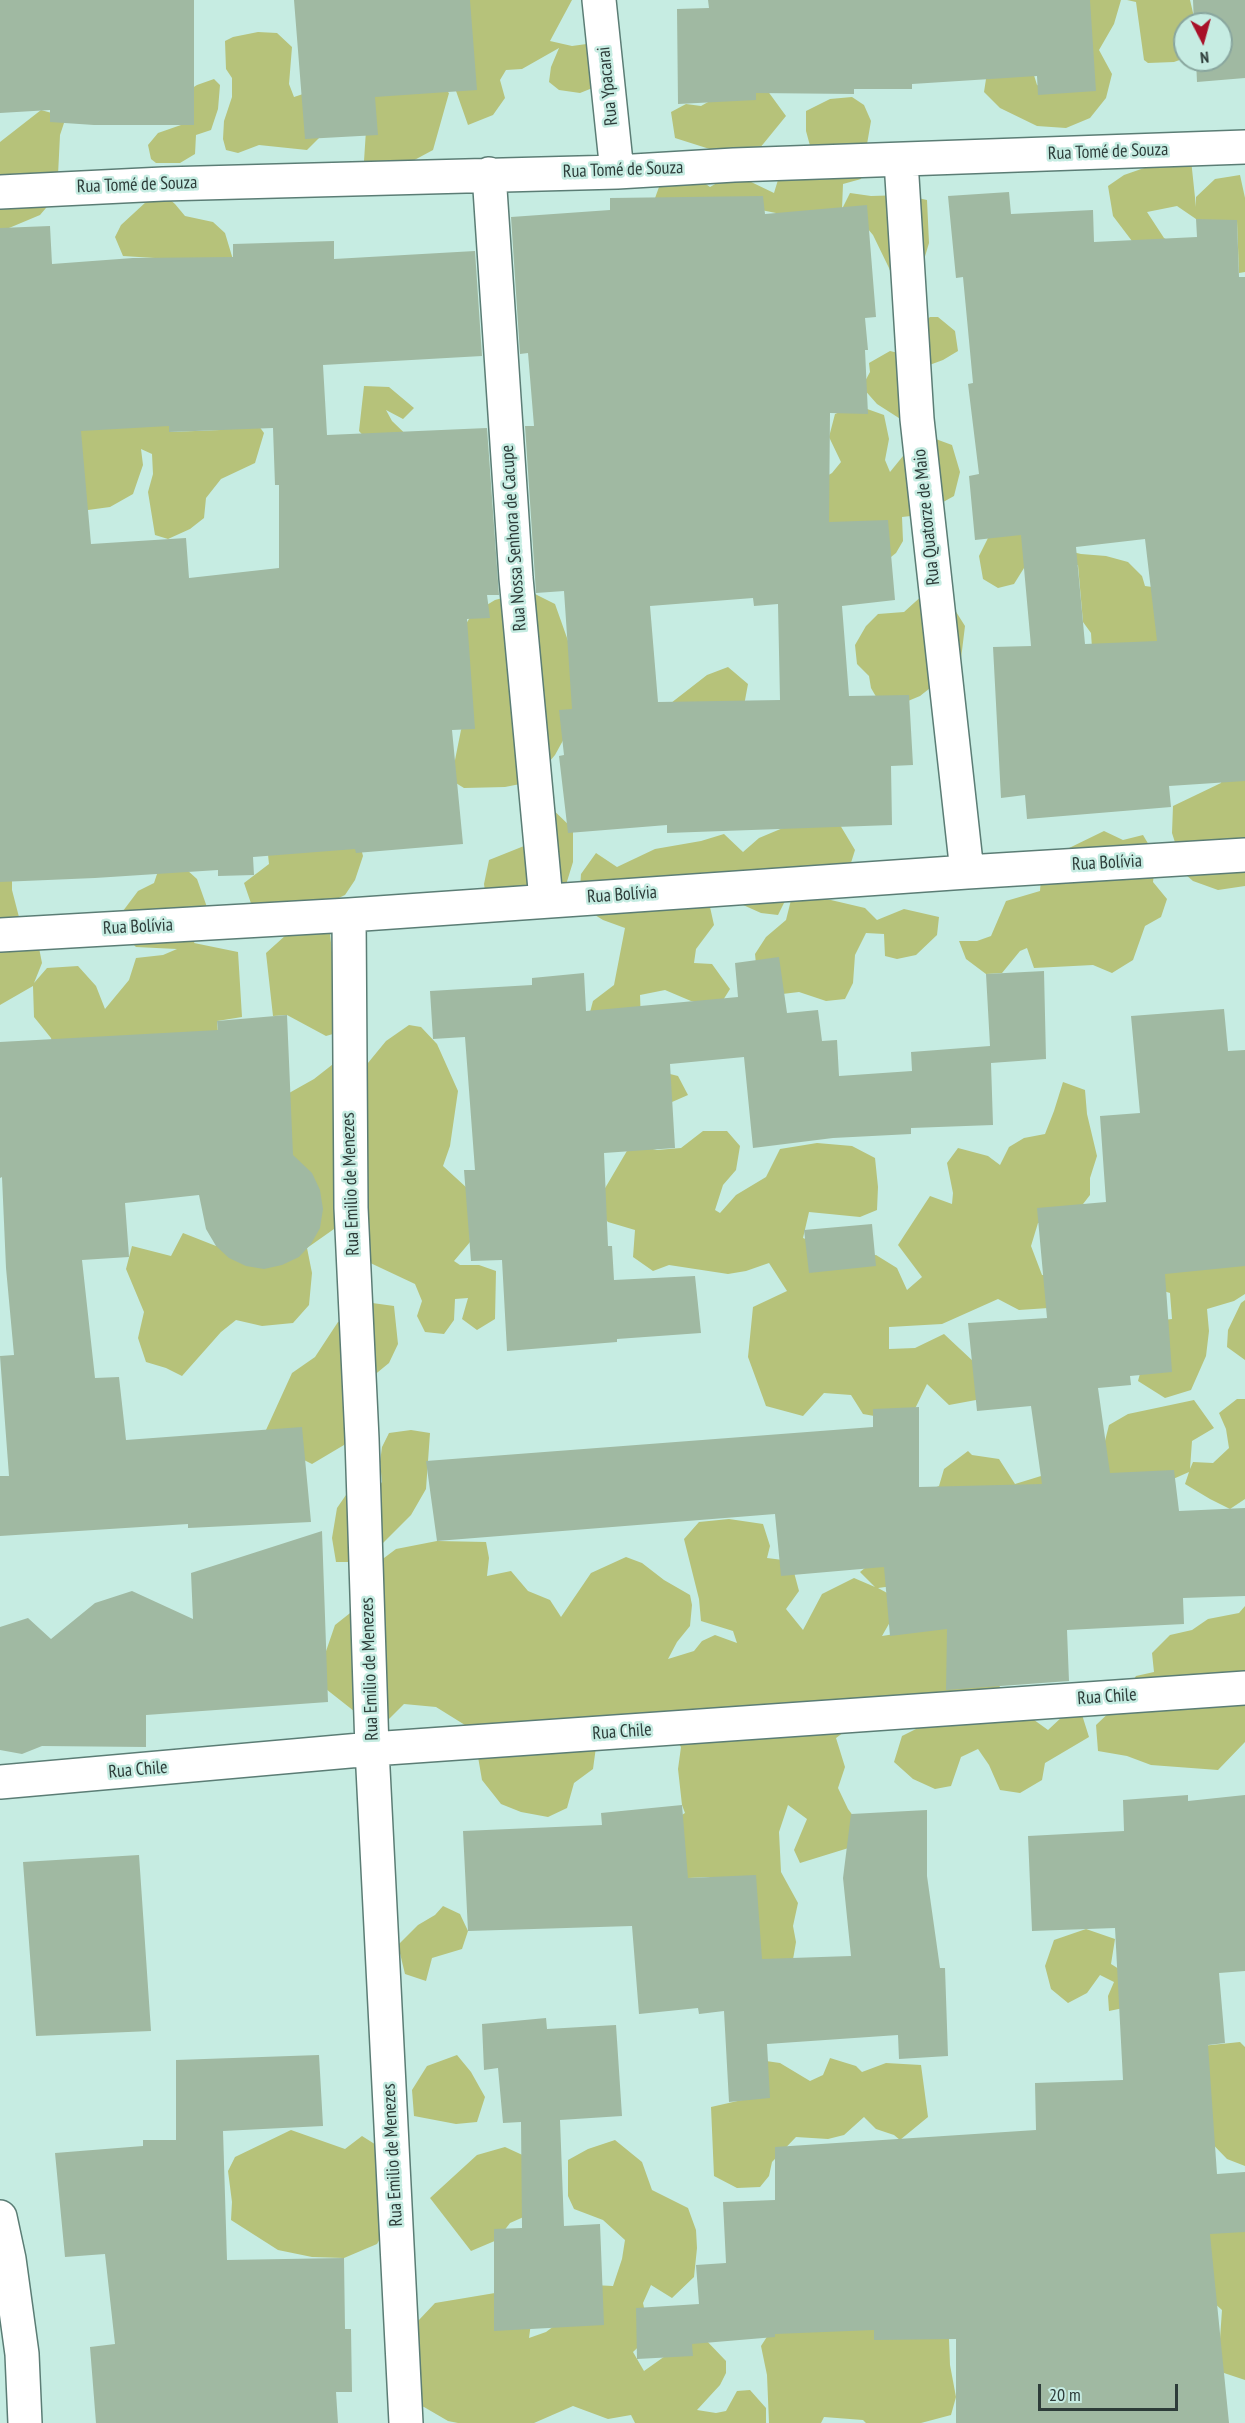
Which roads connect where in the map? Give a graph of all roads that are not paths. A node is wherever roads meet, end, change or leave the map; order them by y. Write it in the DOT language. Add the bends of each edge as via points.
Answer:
graph roads {
  1 [pos="599,0"];
  2 [pos="1245,147"];
  3 [pos="901,160"];
  4 [pos="618,172"];
  5 [pos="489,174"];
  6 [pos="0,192"];
  7 [pos="1245,855"];
  8 [pos="967,872"];
  9 [pos="546,900"];
  10 [pos="349,915"];
  11 [pos="0,935"];
  12 [pos="1245,1688"];
  13 [pos="372,1749"];
  14 [pos="0,1782"];
  15 [pos="0,2217"];
  16 [pos="25,2423"];
  17 [pos="406,2423"];
  1 -- 4 [label="street, Rua Ypacarai"];
  2 -- 3 [label="street, Rua Tomé de Souza"];
  3 -- 4 [label="street, Rua Tomé de Souza"];
  3 -- 8 [label="street, Rua Quatorze de Maio" via="916,418"];
  4 -- 5 [label="street, Rua Tomé de Souza"];
  5 -- 6 [label="street, Rua Tomé de Souza"];
  5 -- 9 [label="street, Rua Nossa Senhora de Cacupe" via="516,578"];
  7 -- 8 [label="street, Rua Bolívia"];
  8 -- 9 [label="street, Rua Bolívia"];
  9 -- 10 [label="street, Rua Bolívia"];
  10 -- 11 [label="street, Rua Bolívia"];
  10 -- 13 [label="street, Rua Emilio de Menezes" via="351,1208"];
  12 -- 13 [label="street, Rua Chile"];
  13 -- 14 [label="street, Rua Chile"];
  13 -- 17 [label="street, Rua Emilio de Menezes"];
  15 -- 16 [label="street" via="22,2354"];
}
